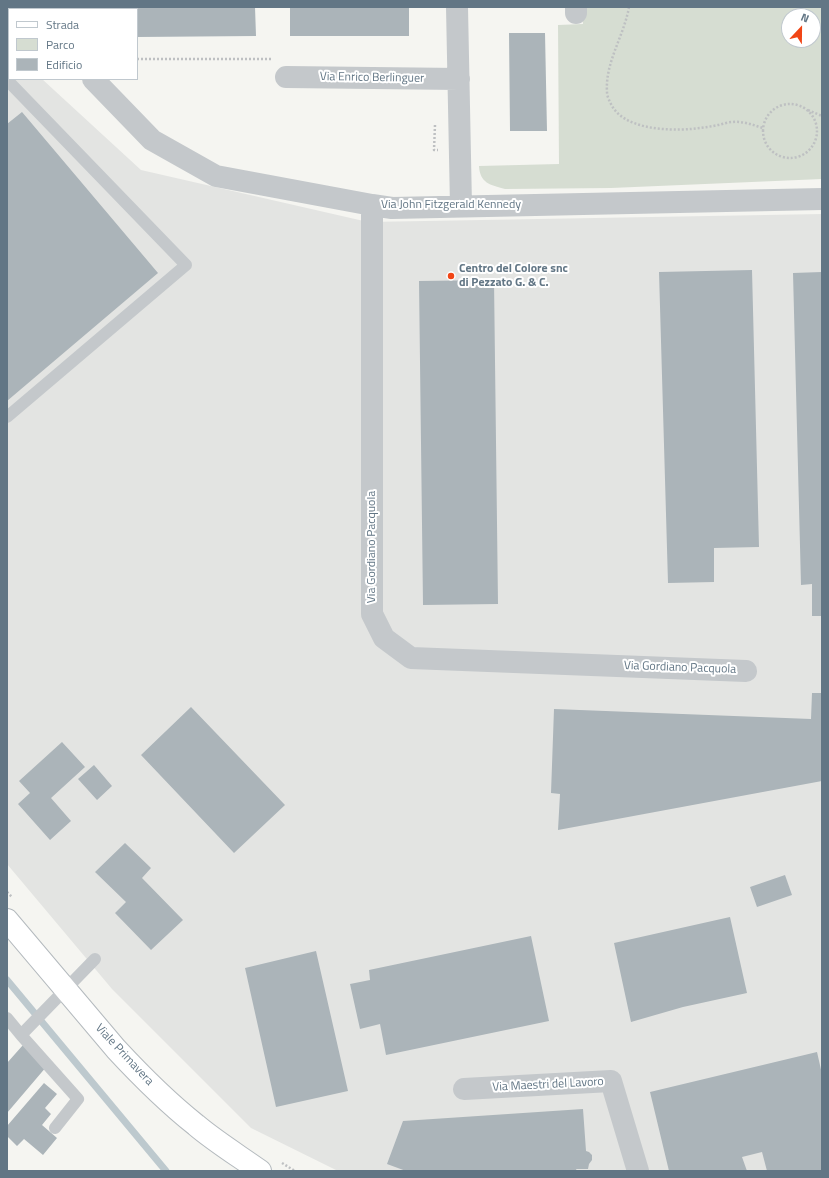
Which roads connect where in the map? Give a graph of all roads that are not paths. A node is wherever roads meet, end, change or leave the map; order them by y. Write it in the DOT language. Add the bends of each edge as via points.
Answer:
graph roads {
  1 [pos="457,7"];
  2 [pos="286,77"];
  3 [pos="94,80"];
  4 [pos="459,80"];
  5 [pos="11,83"];
  6 [pos="822,199"];
  7 [pos="372,205"];
  8 [pos="461,206"];
  9 [pos="7,417"];
  10 [pos="746,671"];
  11 [pos="7,920"];
  12 [pos="95,959"];
  13 [pos="60,995"];
  14 [pos="7,1018"];
  15 [pos="24,1032"];
  16 [pos="464,1089"];
  17 [pos="55,1128"];
  18 [pos="269,1166"];
  19 [pos="638,1171"];
  1 -- 4 [label="street"];
  2 -- 4 [label="street, Via Enrico Berlinguer"];
  3 -- 7 [label="street, Via John Fitzgerald Kennedy" via="152,140 216,176"];
  4 -- 8 [label="street"];
  5 -- 9 [label="lane" via="186,265"];
  6 -- 8 [label="street, Via John Fitzgerald Kennedy"];
  7 -- 8 [label="street, Via John Fitzgerald Kennedy" via="392,208"];
  7 -- 10 [label="street, Via Gordiano Pacquola" via="372,614 384,638 411,658"];
  11 -- 13 [label="main road, Viale Primavera"];
  12 -- 13 [label="lane"];
  13 -- 15 [label="lane"];
  13 -- 18 [label="main road, Viale Primavera" via="196,1126"];
  14 -- 15 [label="lane"];
  15 -- 17 [label="lane" via="78,1099"];
  16 -- 19 [label="street, Via Maestri del Lavoro" via="611,1081"];
}
